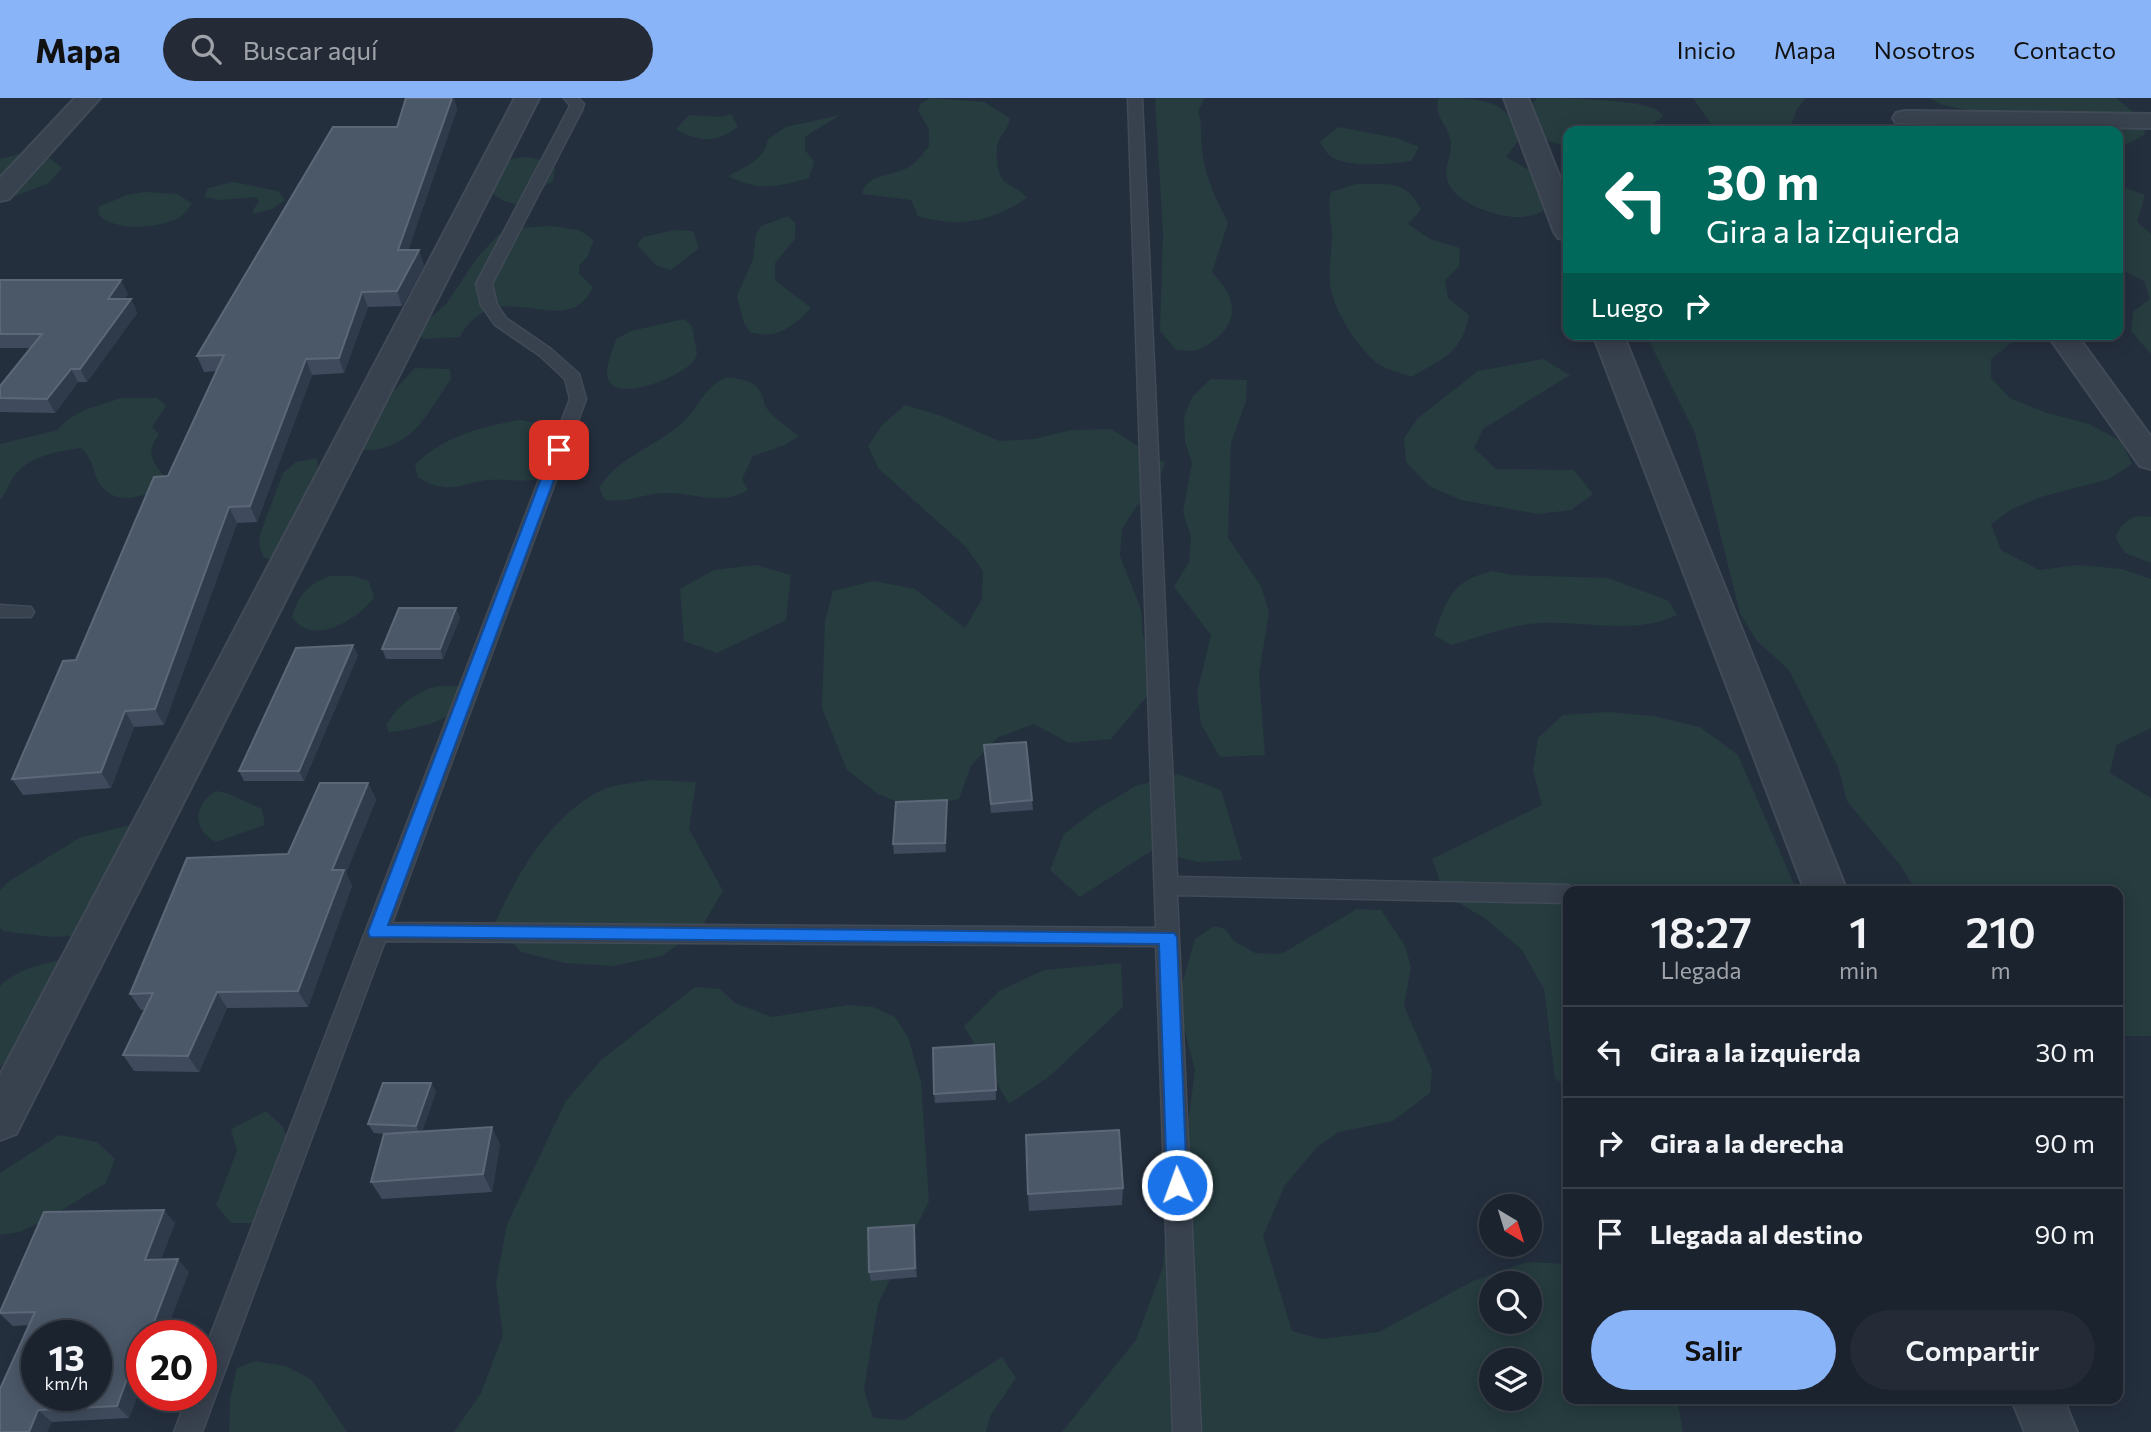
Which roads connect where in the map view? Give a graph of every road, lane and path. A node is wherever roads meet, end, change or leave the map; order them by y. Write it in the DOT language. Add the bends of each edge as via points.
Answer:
graph roads {
  1 [pos="88,98"];
  2 [pos="527,98"];
  3 [pos="571,98"];
  4 [pos="1135,98"];
  5 [pos="1516,98"];
  6 [pos="1904,116"];
  7 [pos="2151,121"];
  8 [pos="0,193"];
  9 [pos="1563,219"];
  10 [pos="1610,340"];
  11 [pos="2065,340"];
  12 [pos="2151,459"];
  13 [pos="0,611"];
  14 [pos="23,612"];
  15 [pos="1165,886"];
  16 [pos="1824,886"];
  17 [pos="1563,894"];
  18 [pos="377,932"];
  19 [pos="1168,937"];
  20 [pos="0,1120"];
  21 [pos="2040,1404"];
  22 [pos="188,1432"];
  23 [pos="1187,1432"];
  24 [pos="2052,1432"];
  1 -- 8 [label="street"];
  2 -- 20 [label="street"];
  3 -- 18 [label="lane" via="577,104 575,110 484,284 489,305 501,322 573,377 578,400"];
  4 -- 15 [label="lane"];
  5 -- 9 [label="street"];
  6 -- 7 [label="street"];
  10 -- 16 [label="street"];
  11 -- 12 [label="street"];
  13 -- 14 [label="lane"];
  15 -- 17 [label="lane"];
  15 -- 19 [label="lane"];
  18 -- 19 [label="lane"];
  18 -- 22 [label="lane"];
  19 -- 23 [label="lane"];
  21 -- 24 [label="street"];
}
